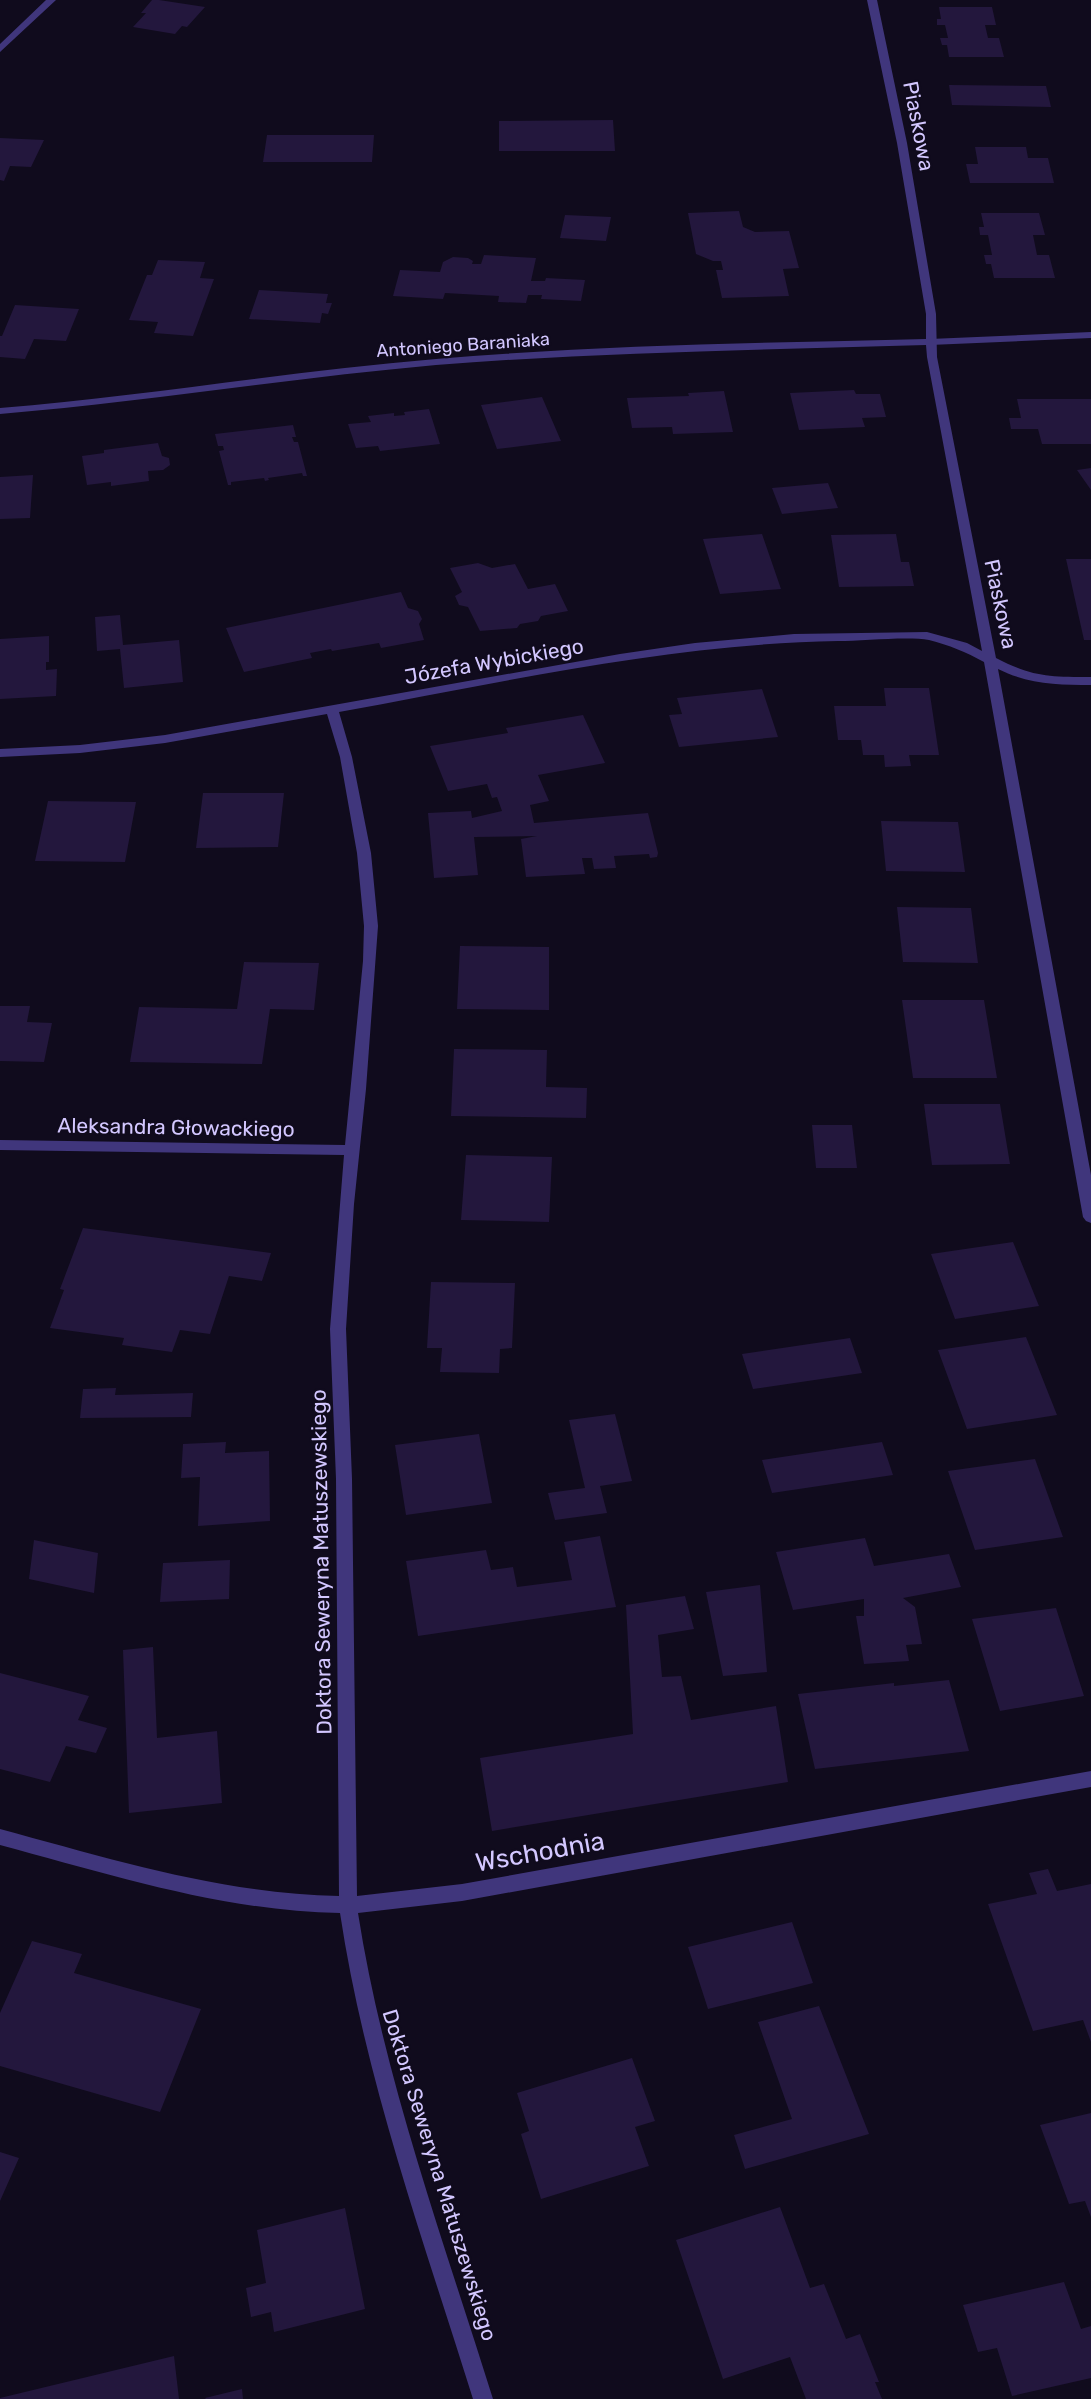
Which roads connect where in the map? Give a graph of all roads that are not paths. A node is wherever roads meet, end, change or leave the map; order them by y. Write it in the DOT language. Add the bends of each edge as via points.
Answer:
graph roads {
  1 [pos="51,0"];
  2 [pos="872,0"];
  3 [pos="0,49"];
  4 [pos="1091,335"];
  5 [pos="930,342"];
  6 [pos="0,411"];
  7 [pos="992,662"];
  8 [pos="1091,681"];
  9 [pos="332,710"];
  10 [pos="0,753"];
  11 [pos="0,1145"];
  12 [pos="352,1150"];
  13 [pos="1091,1217"];
  14 [pos="1091,1779"];
  15 [pos="0,1837"];
  16 [pos="348,1905"];
  17 [pos="483,2399"];
  1 -- 3 [label="street"];
  2 -- 5 [label="street, Piaskowa" via="902,143 931,314"];
  4 -- 5 [label="street, Antoniego Baraniaka"];
  5 -- 6 [label="street, Antoniego Baraniaka" via="584,353 437,362"];
  5 -- 7 [label="street, Piaskowa"];
  7 -- 8 [label="street, Józefa Wybickiego" via="1034,679"];
  7 -- 9 [label="street, Józefa Wybickiego" via="963,646 927,636 784,639 620,658"];
  7 -- 13 [label="street, Piaskowa"];
  9 -- 10 [label="street, Józefa Wybickiego" via="133,743"];
  9 -- 12 [label="street, Doktora Seweryna Matuszewskiego" via="346,757 364,853 371,926"];
  11 -- 12 [label="street, Aleksandra Głowackiego"];
  12 -- 16 [label="street, Doktora Seweryna Matuszewskiego" via="338,1329 344,1479"];
  14 -- 16 [label="street, Wschodnia" via="457,1893"];
  15 -- 16 [label="street, Wschodnia" via="242,1896"];
  16 -- 17 [label="street, Doktora Seweryna Matuszewskiego" via="353,1945 388,2093"];
}
